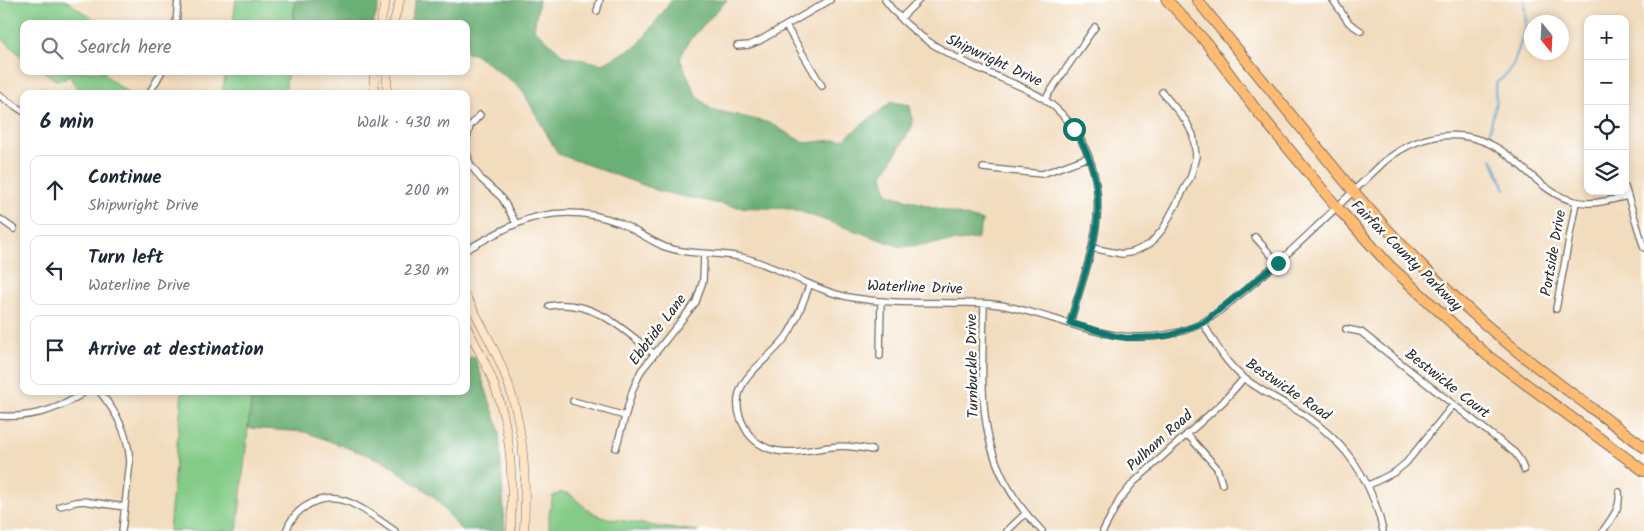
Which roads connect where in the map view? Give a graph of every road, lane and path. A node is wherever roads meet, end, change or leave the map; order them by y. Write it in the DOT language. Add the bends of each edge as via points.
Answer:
graph roads {
  1 [pos="178,0"];
  2 [pos="386,0"];
  3 [pos="400,0"];
  4 [pos="600,0"];
  5 [pos="830,0"];
  6 [pos="885,0"];
  7 [pos="919,0"];
  8 [pos="1167,0"];
  9 [pos="1197,0"];
  10 [pos="1333,0"];
  11 [pos="597,11"];
  12 [pos="901,18"];
  13 [pos="176,20"];
  14 [pos="381,20"];
  15 [pos="394,20"];
  16 [pos="786,26"];
  17 [pos="1095,28"];
  18 [pos="1361,31"];
  19 [pos="737,46"];
  20 [pos="160,75"];
  21 [pos="374,75"];
  22 [pos="387,75"];
  23 [pos="822,86"];
  24 [pos="151,90"];
  25 [pos="374,90"];
  26 [pos="387,90"];
  27 [pos="1162,92"];
  28 [pos="0,96"];
  29 [pos="1045,99"];
  30 [pos="20,109"];
  31 [pos="480,115"];
  32 [pos="470,126"];
  33 [pos="1089,157"];
  34 [pos="470,164"];
  35 [pos="983,168"];
  36 [pos="1353,191"];
  37 [pos="1628,196"];
  38 [pos="1576,202"];
  39 [pos="1336,206"];
  40 [pos="0,220"];
  41 [pos="516,223"];
  42 [pos="14,229"];
  43 [pos="1255,237"];
  44 [pos="470,248"];
  45 [pos="1092,248"];
  46 [pos="1644,248"];
  47 [pos="704,255"];
  48 [pos="1278,263"];
  49 [pos="810,284"];
  50 [pos="880,301"];
  51 [pos="470,304"];
  52 [pos="984,304"];
  53 [pos="549,306"];
  54 [pos="1556,309"];
  55 [pos="1070,323"];
  56 [pos="1203,323"];
  57 [pos="1346,329"];
  58 [pos="470,334"];
  59 [pos="654,354"];
  60 [pos="880,356"];
  61 [pos="1244,378"];
  62 [pos="79,395"];
  63 [pos="102,395"];
  64 [pos="573,401"];
  65 [pos="1453,405"];
  66 [pos="0,416"];
  67 [pos="624,416"];
  68 [pos="1187,434"];
  69 [pos="1644,447"];
  70 [pos="616,448"];
  71 [pos="872,450"];
  72 [pos="1524,470"];
  73 [pos="1644,471"];
  74 [pos="1222,484"];
  75 [pos="1369,485"];
  76 [pos="1619,492"];
  77 [pos="60,506"];
  78 [pos="125,507"];
  79 [pos="1026,513"];
  80 [pos="122,531"];
  81 [pos="286,531"];
  82 [pos="394,531"];
  83 [pos="510,531"];
  84 [pos="524,531"];
  85 [pos="1006,531"];
  86 [pos="1042,531"];
  87 [pos="1103,531"];
  88 [pos="1383,531"];
  89 [pos="1603,531"];
  1 -- 13 [label="street"];
  2 -- 14 [label="main road"];
  3 -- 15 [label="main road"];
  4 -- 11 [label="street"];
  5 -- 16 [label="street"];
  6 -- 12 [label="street, Shipwright Drive"];
  7 -- 12 [label="street"];
  8 -- 39 [label="highway, Fairfax County Parkway" via="1205,41 1254,107"];
  9 -- 36 [label="highway, Fairfax County Parkway"];
  10 -- 18 [label="street" via="1349,23"];
  12 -- 29 [label="street, Shipwright Drive" via="918,35 944,52"];
  16 -- 19 [label="street" via="754,44"];
  16 -- 23 [label="street"];
  17 -- 29 [label="street"];
  20 -- 24 [label="street"];
  21 -- 25 [label="main road"];
  22 -- 26 [label="main road"];
  27 -- 45 [label="street" via="1186,121 1193,135 1196,156 1191,176 1163,230 1150,244 1122,254"];
  28 -- 30 [label="street"];
  29 -- 33 [label="street, Shipwright Drive" via="1074,129"];
  31 -- 32 [label="street"];
  33 -- 35 [label="street" via="1042,174"];
  33 -- 45 [label="street, Shipwright Drive" via="1099,197"];
  34 -- 41 [label="street" via="502,198"];
  36 -- 38 [label="street, Portside Drive" via="1403,148 1425,138 1451,135 1473,138 1494,146 1556,194"];
  36 -- 39 [label="street, Portside Drive"];
  36 -- 69 [label="highway, Fairfax County Parkway" via="1396,240 1472,313 1546,375"];
  37 -- 38 [label="street, Portside Drive"];
  37 -- 46 [label="street"];
  38 -- 54 [label="street, Portside Drive"];
  39 -- 48 [label="street, Waterline Drive"];
  39 -- 73 [label="highway, Fairfax County Parkway" via="1390,266 1488,356"];
  40 -- 42 [label="street"];
  41 -- 44 [label="street, Waterline Drive"];
  41 -- 47 [label="street, Waterline Drive" via="555,214 590,215 620,224 666,247"];
  43 -- 48 [label="street"];
  45 -- 55 [label="street, Shipwright Drive"];
  47 -- 49 [label="street, Waterline Drive" via="748,259"];
  47 -- 59 [label="street, Ebbtide Lane" via="703,281 696,302"];
  48 -- 56 [label="street, Waterline Drive"];
  49 -- 50 [label="street, Waterline Drive" via="827,292"];
  49 -- 71 [label="street" via="786,337 745,379 738,408 742,423 755,441 777,451 840,446"];
  50 -- 52 [label="street, Waterline Drive"];
  50 -- 60 [label="street"];
  51 -- 84 [label="main road" via="501,365 519,422 526,479"];
  52 -- 55 [label="street, Waterline Drive" via="998,304"];
  52 -- 79 [label="street, Turnbuckle Drive" via="982,389 987,431 1001,473"];
  53 -- 59 [label="street" via="568,304 604,316 620,325"];
  55 -- 56 [label="street, Waterline Drive" via="1115,336 1140,338 1171,335"];
  56 -- 61 [label="street, Bestwicke Road" via="1223,355"];
  57 -- 65 [label="street, Bestwicke Court" via="1361,332"];
  58 -- 83 [label="main road" via="494,384 508,433 512,463"];
  59 -- 67 [label="street, Ebbtide Lane" via="637,378"];
  61 -- 68 [label="street, Pulham Road"];
  61 -- 75 [label="street, Bestwicke Road" via="1326,431 1349,455"];
  62 -- 66 [label="street" via="42,412"];
  63 -- 78 [label="street" via="115,412 127,439 130,462"];
  64 -- 67 [label="street"];
  65 -- 72 [label="street, Bestwicke Court" via="1514,453"];
  65 -- 75 [label="street" via="1406,463"];
  67 -- 70 [label="street, Ebbtide Lane"];
  68 -- 74 [label="street" via="1217,468"];
  68 -- 87 [label="street, Pulham Road" via="1127,490"];
  75 -- 88 [label="street, Bestwicke Road"];
  76 -- 89 [label="street" via="1618,508"];
  77 -- 78 [label="street" via="83,502"];
  78 -- 80 [label="street"];
  79 -- 85 [label="street"];
  79 -- 86 [label="street, Turnbuckle Drive"];
  81 -- 82 [label="street" via="291,519 305,506 332,498 349,501"];
}
